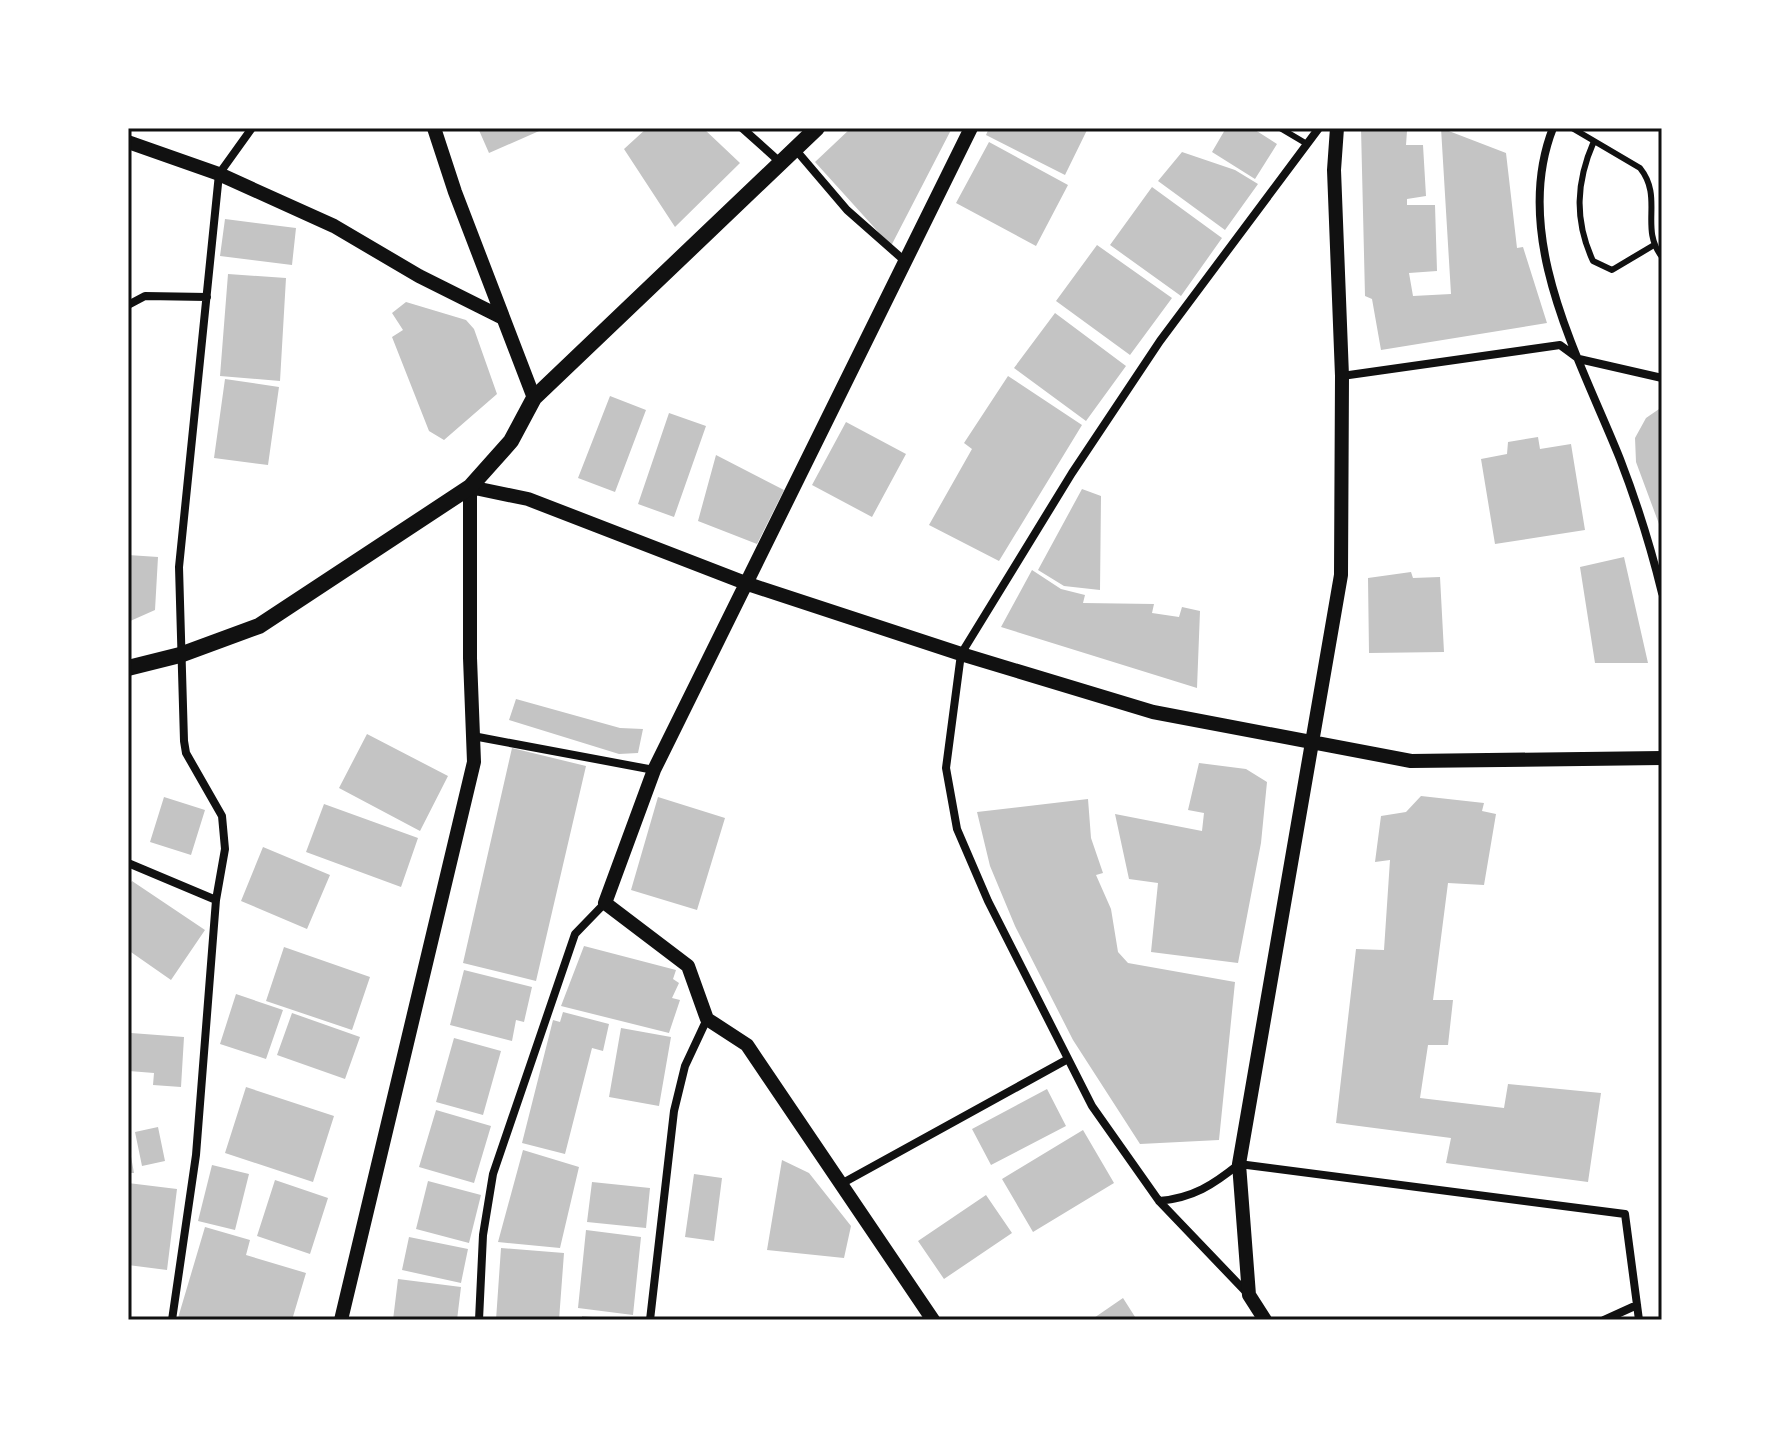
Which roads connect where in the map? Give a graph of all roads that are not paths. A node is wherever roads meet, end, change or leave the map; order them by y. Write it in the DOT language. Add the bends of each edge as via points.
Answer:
graph roads {
  1 [pos="252,128"];
  2 [pos="434,128"];
  3 [pos="742,128"];
  4 [pos="817,128"];
  5 [pos="971,128"];
  6 [pos="1280,128"];
  7 [pos="1319,128"];
  8 [pos="1337,128"];
  9 [pos="1553,128"];
  10 [pos="1572,128"];
  11 [pos="1594,141"];
  12 [pos="128,142"];
  13 [pos="1307,144"];
  14 [pos="795,149"];
  15 [pos="781,163"];
  16 [pos="219,174"];
  17 [pos="1654,245"];
  18 [pos="1662,257"];
  19 [pos="906,262"];
  20 [pos="207,297"];
  21 [pos="128,305"];
  22 [pos="503,318"];
  23 [pos="1579,359"];
  24 [pos="1342,376"];
  25 [pos="1662,378"];
  26 [pos="534,398"];
  27 [pos="470,487"];
  28 [pos="748,584"];
  29 [pos="1662,593"];
  30 [pos="961,654"];
  31 [pos="180,655"];
  32 [pos="128,668"];
  33 [pos="473,736"];
  34 [pos="1313,742"];
  35 [pos="1662,758"];
  36 [pos="654,770"];
  37 [pos="128,863"];
  38 [pos="216,900"];
  39 [pos="605,903"];
  40 [pos="707,1019"];
  41 [pos="1068,1059"];
  42 [pos="1239,1164"];
  43 [pos="841,1184"];
  44 [pos="1159,1201"];
  45 [pos="1249,1295"];
  46 [pos="1637,1305"];
  47 [pos="172,1320"];
  48 [pos="341,1320"];
  49 [pos="479,1320"];
  50 [pos="650,1320"];
  51 [pos="933,1320"];
  52 [pos="1265,1320"];
  53 [pos="1604,1320"];
  54 [pos="1639,1320"];
  1 -- 16 [label="street"];
  2 -- 22 [label="street"];
  3 -- 15 [label="street"];
  4 -- 14 [label="main road"];
  5 -- 19 [label="street"];
  6 -- 13 [label="lane"];
  7 -- 13 [label="street"];
  8 -- 24 [label="street"];
  9 -- 23 [label="street" via="1542,156 1539,197 1548,273"];
  10 -- 11 [label="lane"];
  11 -- 17 [label="lane" via="1646,176 1653,194 1649,223"];
  11 -- 17 [label="lane" via="1579,201 1582,233 1593,261 1612,270"];
  12 -- 16 [label="street"];
  13 -- 30 [label="street" via="1160,341"];
  14 -- 15 [label="main road"];
  14 -- 19 [label="street" via="847,210"];
  15 -- 26 [label="main road"];
  16 -- 20 [label="street"];
  16 -- 22 [label="street" via="334,226"];
  17 -- 18 [label="lane"];
  19 -- 28 [label="street"];
  20 -- 21 [label="street" via="145,296"];
  20 -- 31 [label="street" via="179,567"];
  22 -- 26 [label="street"];
  23 -- 24 [label="street" via="1560,345"];
  23 -- 25 [label="street"];
  23 -- 29 [label="street" via="1621,463"];
  24 -- 34 [label="street" via="1341,575"];
  26 -- 27 [label="main road" via="511,441"];
  27 -- 28 [label="street" via="528,499"];
  27 -- 31 [label="main road" via="259,626"];
  27 -- 33 [label="street"];
  28 -- 30 [label="street"];
  28 -- 36 [label="street"];
  30 -- 34 [label="street" via="1153,712"];
  30 -- 41 [label="street" via="946,768 957,829"];
  31 -- 32 [label="main road"];
  31 -- 38 [label="street" via="186,753 222,816 225,849"];
  33 -- 36 [label="street"];
  33 -- 48 [label="street" via="474,762"];
  34 -- 35 [label="street" via="1411,761"];
  34 -- 42 [label="street"];
  36 -- 39 [label="street"];
  37 -- 38 [label="street"];
  38 -- 47 [label="street" via="196,1155"];
  39 -- 40 [label="street" via="688,966"];
  39 -- 49 [label="street" via="575,934 493,1174 483,1235"];
  40 -- 43 [label="street" via="747,1045"];
  40 -- 50 [label="street" via="685,1066 674,1111"];
  41 -- 43 [label="street"];
  41 -- 44 [label="street" via="1092,1106"];
  42 -- 44 [label="street" via="1207,1190"];
  42 -- 45 [label="street"];
  42 -- 46 [label="street" via="1625,1214"];
  43 -- 51 [label="street"];
  44 -- 45 [label="street"];
  45 -- 52 [label="street"];
  46 -- 53 [label="street"];
  46 -- 54 [label="street"];
}
